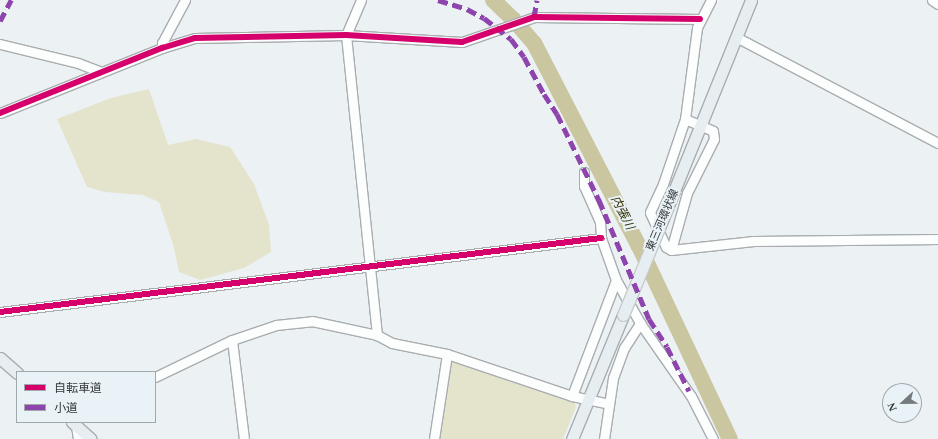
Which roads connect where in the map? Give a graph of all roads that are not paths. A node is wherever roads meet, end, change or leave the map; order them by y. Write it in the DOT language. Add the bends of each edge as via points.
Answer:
graph roads {
  1 [pos="185,0"];
  2 [pos="361,0"];
  3 [pos="711,0"];
  4 [pos="751,0"];
  5 [pos="932,0"];
  6 [pos="938,4"];
  7 [pos="700,19"];
  8 [pos="346,35"];
  9 [pos="736,37"];
  10 [pos="0,44"];
  11 [pos="162,48"];
  12 [pos="101,72"];
  13 [pos="0,113"];
  14 [pos="685,120"];
  15 [pos="702,125"];
  16 [pos="938,143"];
  17 [pos="584,172"];
  18 [pos="601,238"];
  19 [pos="938,239"];
  20 [pos="671,250"];
  21 [pos="370,266"];
  22 [pos="616,280"];
  23 [pos="0,312"];
  24 [pos="640,323"];
  25 [pos="377,335"];
  26 [pos="232,340"];
  27 [pos="447,354"];
  28 [pos="0,358"];
  29 [pos="16,372"];
  30 [pos="156,377"];
  31 [pos="572,396"];
  32 [pos="588,400"];
  33 [pos="609,404"];
  34 [pos="74,424"];
  35 [pos="78,439"];
  36 [pos="91,439"];
  37 [pos="244,439"];
  38 [pos="434,439"];
  39 [pos="572,439"];
  40 [pos="604,439"];
  41 [pos="713,439"];
  1 -- 11 [label="street" via="162,43"];
  2 -- 8 [label="street"];
  3 -- 7 [label="street"];
  4 -- 9 [label="main road, 東三河環状線"];
  5 -- 6 [label="street"];
  7 -- 8 [label="street" via="527,18 462,42"];
  7 -- 14 [label="street"];
  8 -- 11 [label="street" via="194,38"];
  8 -- 21 [label="street"];
  9 -- 15 [label="main road, 東三河環状線"];
  9 -- 16 [label="street"];
  10 -- 12 [label="street" via="78,63"];
  11 -- 12 [label="street"];
  12 -- 13 [label="street"];
  14 -- 15 [label="street"];
  14 -- 20 [label="street" via="663,184 650,212 666,246"];
  15 -- 20 [label="street" via="713,131 714,139 687,193"];
  15 -- 32 [label="main road, 東三河環状線, bridge"];
  17 -- 18 [label="street" via="584,186 600,222"];
  18 -- 21 [label="street"];
  18 -- 22 [label="street"];
  19 -- 20 [label="street" via="754,241"];
  21 -- 23 [label="street"];
  21 -- 25 [label="street"];
  22 -- 24 [label="street"];
  22 -- 31 [label="street"];
  24 -- 33 [label="street" via="624,348 613,378"];
  24 -- 41 [label="street" via="691,396"];
  25 -- 26 [label="street" via="312,322 276,325"];
  25 -- 27 [label="street" via="392,343"];
  26 -- 30 [label="street"];
  26 -- 37 [label="street"];
  27 -- 31 [label="street"];
  27 -- 38 [label="street"];
  28 -- 29 [label="main road"];
  31 -- 32 [label="street"];
  32 -- 33 [label="street"];
  32 -- 39 [label="main road, 東三河環状線"];
  33 -- 40 [label="street"];
  34 -- 35 [label="street"];
  34 -- 36 [label="main road"];
}
